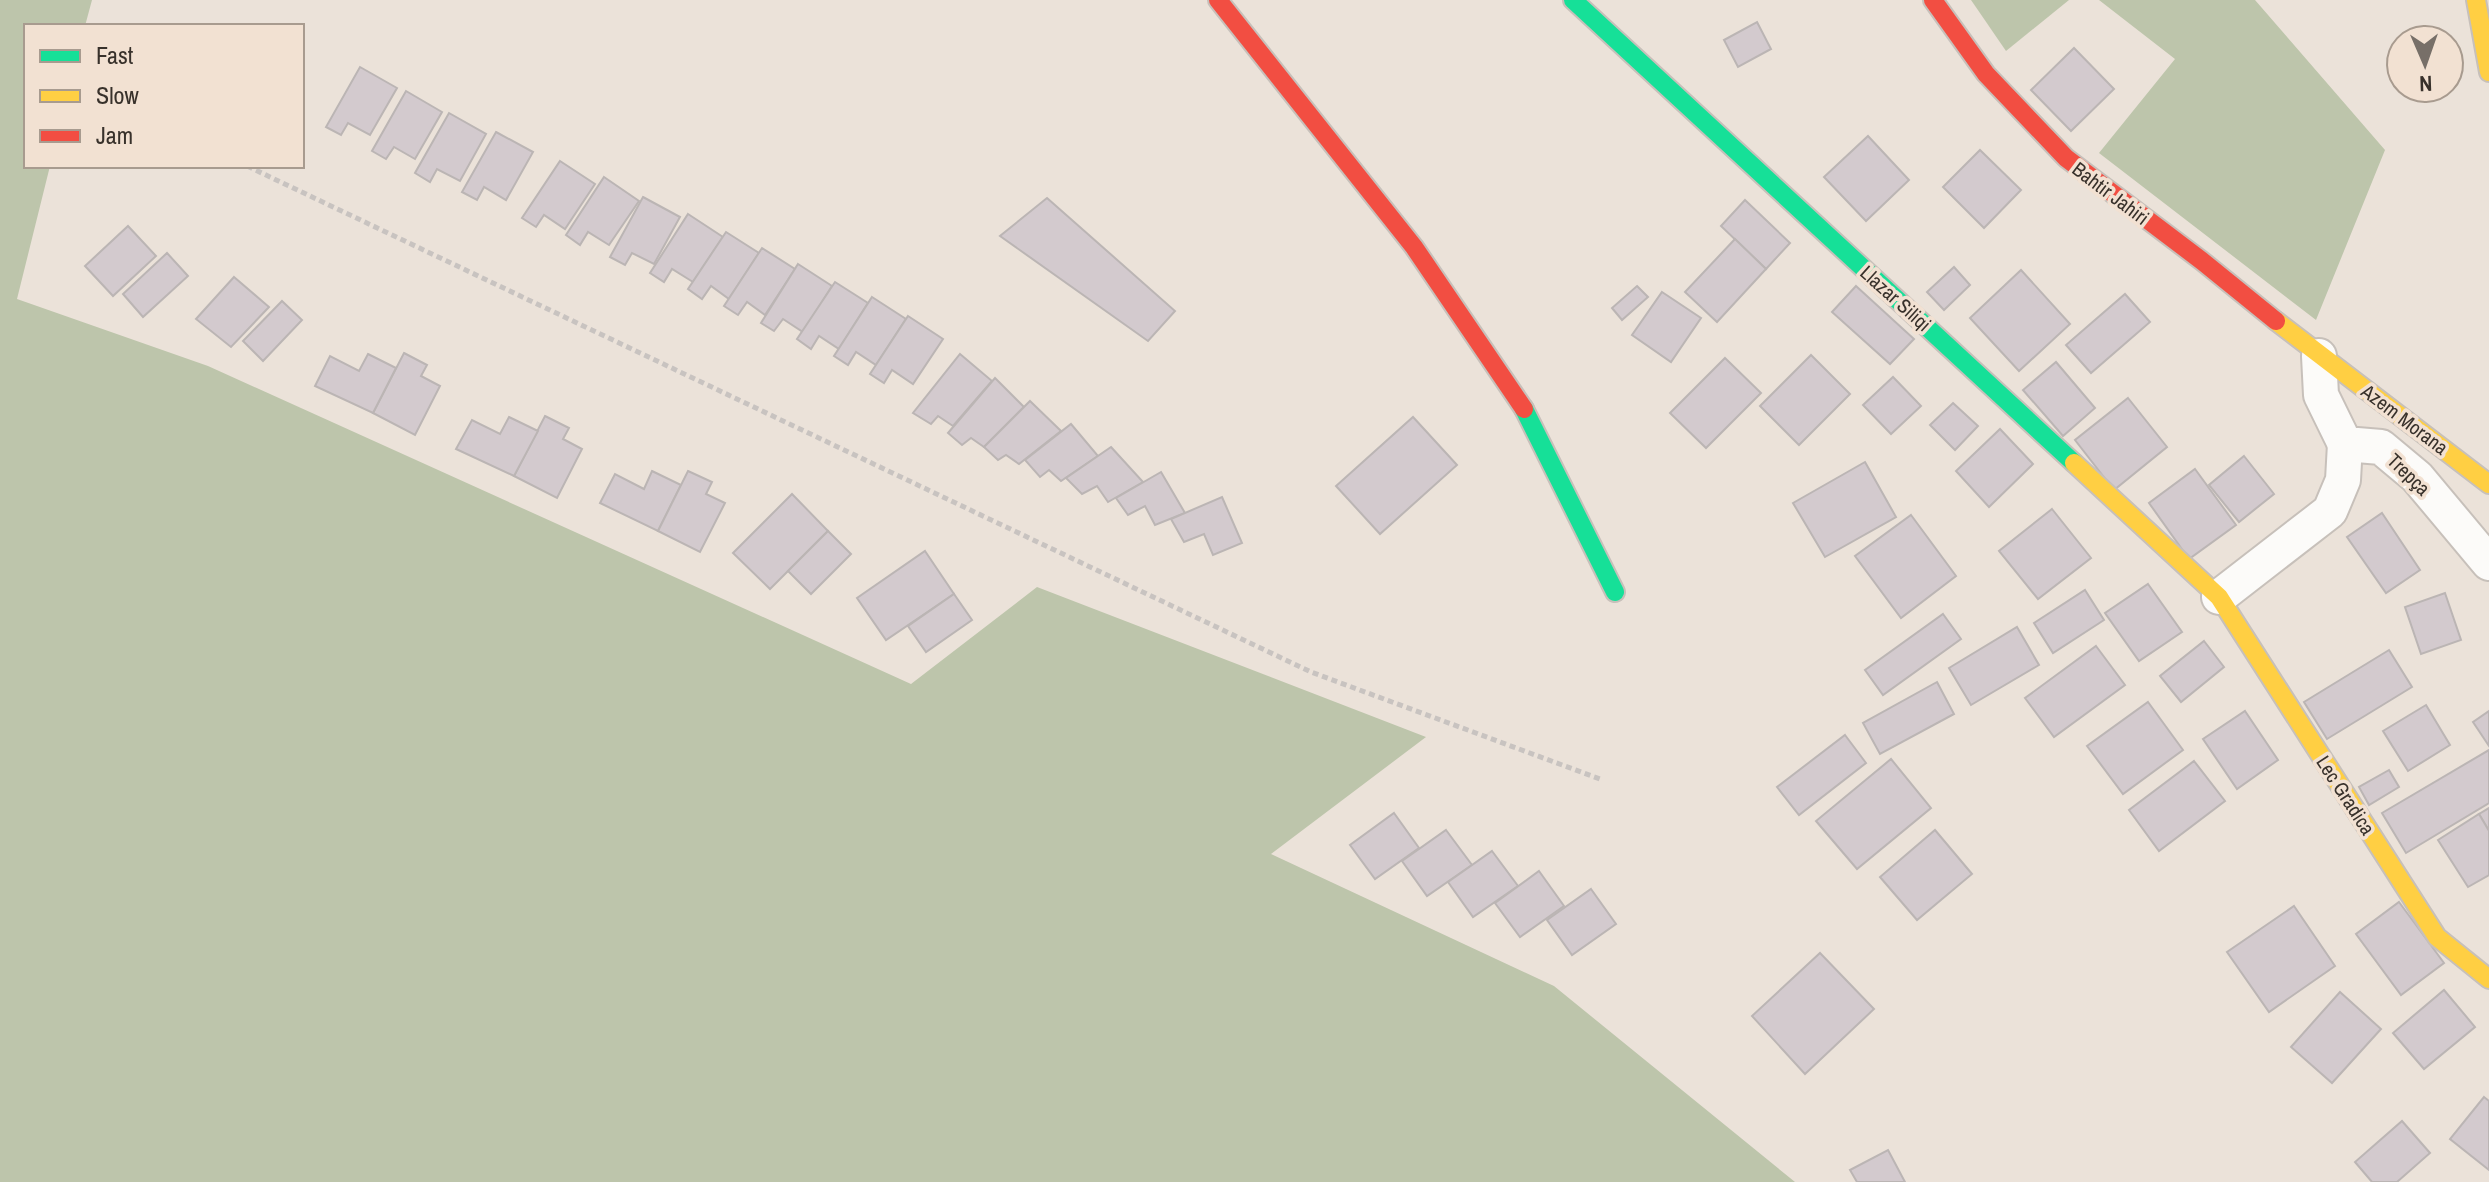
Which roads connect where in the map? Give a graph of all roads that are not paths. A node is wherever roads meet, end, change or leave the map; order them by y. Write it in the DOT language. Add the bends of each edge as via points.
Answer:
graph roads {
  1 [pos="1218,0"];
  2 [pos="1573,0"];
  3 [pos="1933,0"];
  4 [pos="2476,0"];
  5 [pos="2489,72"];
  6 [pos="2319,356"];
  7 [pos="2345,444"];
  8 [pos="2489,484"];
  9 [pos="2489,563"];
  10 [pos="1615,592"];
  11 [pos="2219,597"];
  12 [pos="2489,979"];
  1 -- 10 [label="street" via="1414,247 1524,410"];
  2 -- 11 [label="street, Llazar Siliqi"];
  3 -- 6 [label="street, Bahtir Jahiri" via="1986,74 2066,158"];
  4 -- 5 [label="street"];
  6 -- 7 [label="street" via="2321,395"];
  6 -- 8 [label="street, Azem Morana"];
  7 -- 9 [label="street, Trepça" via="2381,447 2417,477"];
  7 -- 11 [label="street" via="2343,480 2330,511"];
  11 -- 12 [label="street, Lec Gradica" via="2437,937"];
}
